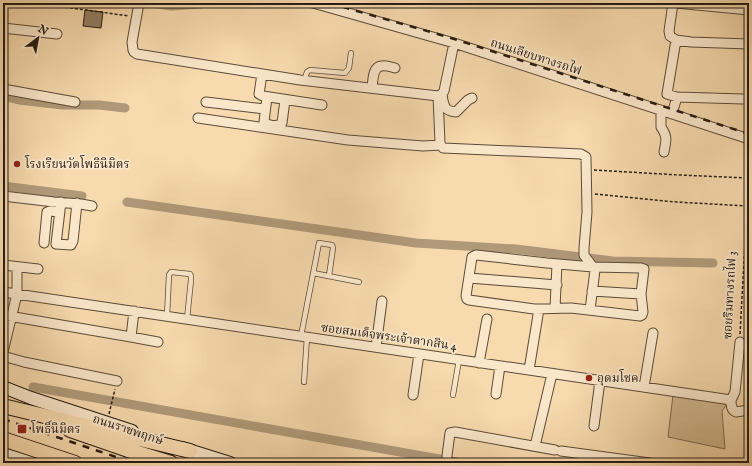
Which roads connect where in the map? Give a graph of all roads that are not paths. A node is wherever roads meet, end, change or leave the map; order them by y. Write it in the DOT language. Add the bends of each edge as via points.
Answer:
graph roads {
  1 [pos="313,3"];
  2 [pos="673,3"];
  3 [pos="676,3"];
  4 [pos="139,5"];
  5 [pos="749,10"];
  6 [pos="3,28"];
  7 [pos="57,34"];
  8 [pos="676,40"];
  9 [pos="454,43"];
  10 [pos="749,44"];
  11 [pos="351,53"];
  12 [pos="395,68"];
  13 [pos="262,74"];
  14 [pos="304,81"];
  15 [pos="372,88"];
  16 [pos="3,89"];
  17 [pos="440,95"];
  18 [pos="266,97"];
  19 [pos="678,97"];
  20 [pos="472,98"];
  21 [pos="742,99"];
  22 [pos="285,100"];
  23 [pos="76,102"];
  24 [pos="206,102"];
  25 [pos="322,105"];
  26 [pos="265,109"];
  27 [pos="661,110"];
  28 [pos="672,114"];
  29 [pos="198,118"];
  30 [pos="749,139"];
  31 [pos="441,145"];
  32 [pos="664,152"];
  33 [pos="3,196"];
  34 [pos="78,203"];
  35 [pos="92,206"];
  36 [pos="60,207"];
  37 [pos="56,244"];
  38 [pos="588,261"];
  39 [pos="557,264"];
  40 [pos="3,265"];
  41 [pos="17,267"];
  42 [pos="38,269"];
  43 [pos="313,273"];
  44 [pos="329,276"];
  45 [pos="469,278"];
  46 [pos="358,282"];
  47 [pos="557,285"];
  48 [pos="592,291"];
  49 [pos="3,292"];
  50 [pos="17,294"];
  51 [pos="641,294"];
  52 [pos="382,301"];
  53 [pos="555,308"];
  54 [pos="538,309"];
  55 [pos="590,310"];
  56 [pos="134,312"];
  57 [pos="7,316"];
  58 [pos="167,316"];
  59 [pos="187,319"];
  60 [pos="487,319"];
  61 [pos="653,334"];
  62 [pos="131,337"];
  63 [pos="304,337"];
  64 [pos="158,342"];
  65 [pos="744,342"];
  66 [pos="376,347"];
  67 [pos="3,352"];
  68 [pos="419,354"];
  69 [pos="3,356"];
  70 [pos="459,360"];
  71 [pos="479,363"];
  72 [pos="500,366"];
  73 [pos="529,370"];
  74 [pos="552,374"];
  75 [pos="117,381"];
  76 [pos="600,381"];
  77 [pos="304,382"];
  78 [pos="3,387"];
  79 [pos="644,387"];
  80 [pos="496,394"];
  81 [pos="413,395"];
  82 [pos="453,395"];
  83 [pos="730,400"];
  84 [pos="3,406"];
  85 [pos="749,410"];
  86 [pos="594,426"];
  87 [pos="7,441"];
  88 [pos="535,446"];
  89 [pos="190,451"];
  90 [pos="3,454"];
  91 [pos="446,456"];
  92 [pos="31,463"];
  93 [pos="55,463"];
  94 [pos="75,463"];
  95 [pos="170,463"];
  96 [pos="230,463"];
  97 [pos="650,463"];
  1 -- 9 [label="street, ถนนเลียบทางรถไฟ"];
  2 -- 8 [label="street" via="669,31 670,36"];
  3 -- 5 [label="street"];
  4 -- 13 [label="street" via="132,42 133,50 137,54"];
  6 -- 7 [label="street"];
  8 -- 10 [label="street"];
  8 -- 19 [label="street" via="667,94"];
  9 -- 17 [label="street" via="444,91"];
  9 -- 27 [label="street, ถนนเลียบทางรถไฟ"];
  11 -- 14 [label="lane" via="349,68 345,73 310,70 306,72"];
  12 -- 15 [label="street" via="378,67 375,70"];
  13 -- 14 [label="street"];
  13 -- 18 [label="street" via="260,94"];
  14 -- 15 [label="street"];
  15 -- 17 [label="street"];
  16 -- 23 [label="street"];
  17 -- 20 [label="street" via="444,106 456,112"];
  17 -- 31 [label="street"];
  18 -- 22 [label="street"];
  18 -- 26 [label="street"];
  19 -- 21 [label="street"];
  19 -- 28 [label="street"];
  22 -- 25 [label="street"];
  22 -- 26 [label="street" via="282,123 279,125 265,124"];
  24 -- 26 [label="street"];
  27 -- 28 [label="street, ถนนเลียบทางรถไฟ"];
  27 -- 32 [label="street" via="661,127 667,138"];
  28 -- 30 [label="street, ถนนเลียบทางรถไฟ"];
  29 -- 31 [label="street" via="348,140"];
  31 -- 38 [label="street" via="443,148 581,154 586,157 587,212 584,248"];
  33 -- 36 [label="street"];
  34 -- 35 [label="street"];
  34 -- 36 [label="street"];
  34 -- 37 [label="street" via="71,245"];
  36 -- 37 [label="street"];
  36 -- 37 [label="street" via="47,212 41,242"];
  38 -- 39 [label="street"];
  38 -- 48 [label="street" via="595,270"];
  38 -- 51 [label="street" via="644,269"];
  39 -- 45 [label="street" via="476,255 472,257"];
  39 -- 47 [label="street"];
  40 -- 41 [label="street"];
  41 -- 42 [label="street"];
  41 -- 50 [label="street"];
  43 -- 44 [label="lane"];
  43 -- 44 [label="lane" via="318,246 322,242 334,248"];
  43 -- 63 [label="lane"];
  44 -- 46 [label="lane"];
  45 -- 47 [label="street"];
  45 -- 54 [label="street" via="467,299"];
  47 -- 53 [label="street"];
  48 -- 51 [label="street"];
  48 -- 55 [label="street"];
  49 -- 50 [label="street, ซอยสมเด็จพระเจ้าตากสิน 4"];
  50 -- 56 [label="street, ซอยสมเด็จพระเจ้าตากสิน 4"];
  50 -- 57 [label="street"];
  51 -- 55 [label="street" via="640,316"];
  52 -- 66 [label="street"];
  53 -- 54 [label="street"];
  53 -- 55 [label="street"];
  54 -- 73 [label="street"];
  56 -- 58 [label="street, ซอยสมเด็จพระเจ้าตากสิน 4"];
  56 -- 62 [label="street"];
  57 -- 62 [label="street"];
  57 -- 67 [label="street"];
  58 -- 59 [label="street, ซอยสมเด็จพระเจ้าตากสิน 4"];
  58 -- 59 [label="lane" via="169,275 171,272 190,274"];
  59 -- 63 [label="street, ซอยสมเด็จพระเจ้าตากสิน 4"];
  60 -- 71 [label="street"];
  61 -- 79 [label="street"];
  62 -- 64 [label="street"];
  63 -- 66 [label="street, ซอยสมเด็จพระเจ้าตากสิน 4"];
  63 -- 77 [label="lane"];
  65 -- 83 [label="street, ซอยริมทางรถไฟ 3" via="735,392"];
  66 -- 68 [label="street, ซอยสมเด็จพระเจ้าตากสิน 4"];
  68 -- 70 [label="street, ซอยสมเด็จพระเจ้าตากสิน 4"];
  68 -- 81 [label="street"];
  69 -- 75 [label="street"];
  70 -- 71 [label="street, ซอยสมเด็จพระเจ้าตากสิน 4"];
  70 -- 82 [label="lane"];
  71 -- 72 [label="street, ซอยสมเด็จพระเจ้าตากสิน 4"];
  72 -- 73 [label="street, ซอยสมเด็จพระเจ้าตากสิน 4"];
  72 -- 80 [label="street"];
  73 -- 74 [label="street, ซอยสมเด็จพระเจ้าตากสิน 4"];
  74 -- 76 [label="street, ซอยสมเด็จพระเจ้าตากสิน 4"];
  74 -- 88 [label="street"];
  76 -- 79 [label="street, ซอยสมเด็จพระเจ้าตากสิน 4"];
  76 -- 86 [label="street"];
  78 -- 89 [label="main road, ถนนราชพฤกษ์"];
  79 -- 83 [label="street, ซอยสมเด็จพระเจ้าตากสิน 4"];
  83 -- 85 [label="street" via="732,410"];
  84 -- 89 [label="main road"];
  84 -- 95 [label="main road, ถนนราชพฤกษ์"];
  87 -- 93 [label="main road"];
  87 -- 94 [label="main road"];
  88 -- 91 [label="street" via="455,432 450,433"];
  88 -- 97 [label="street"];
  89 -- 96 [label="main road, ถนนราชพฤกษ์"];
  90 -- 92 [label="main road"];
}
